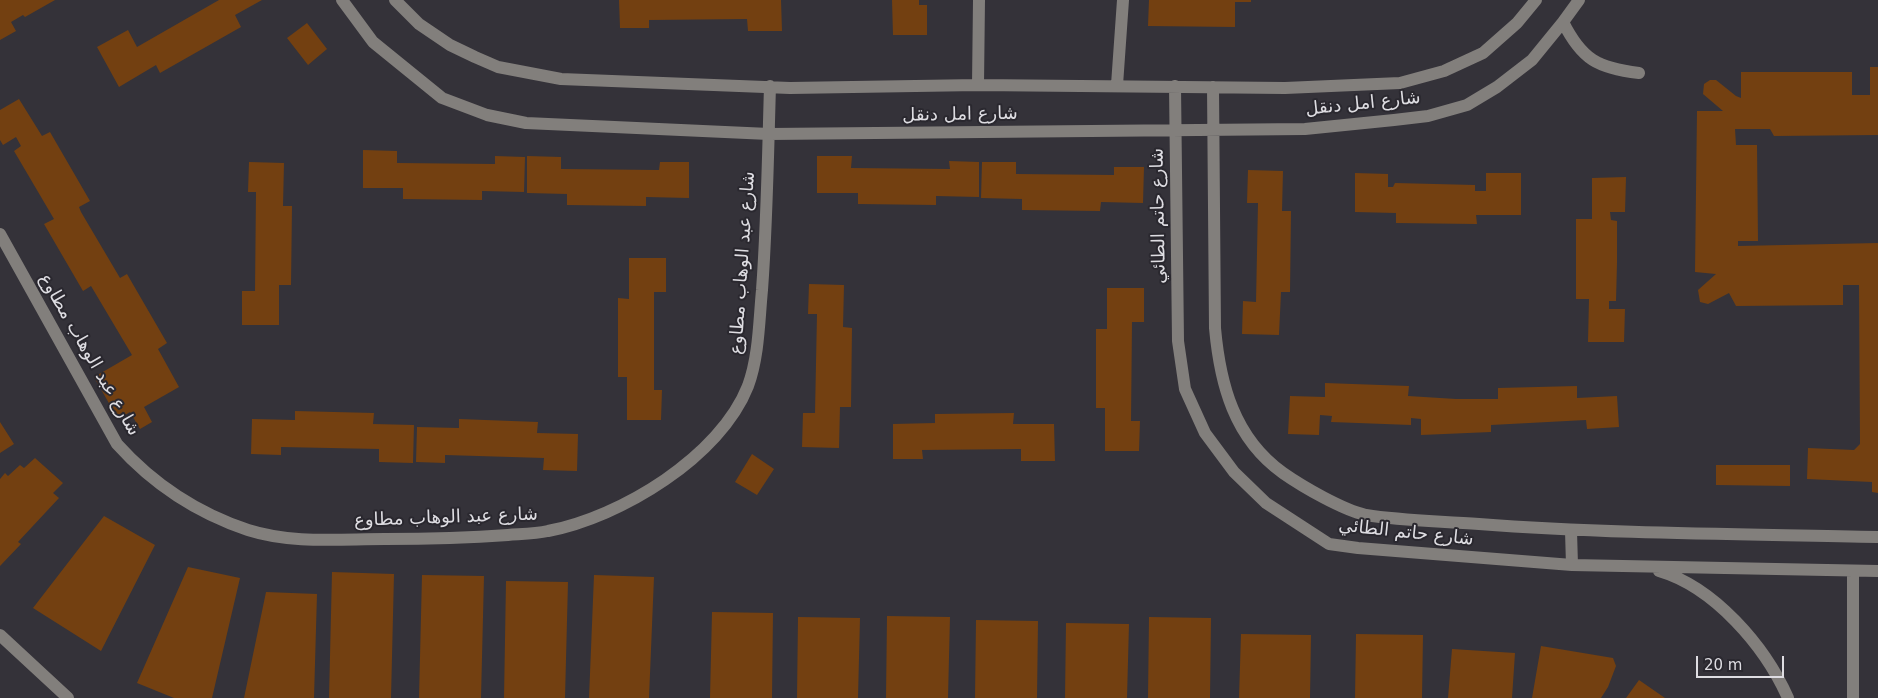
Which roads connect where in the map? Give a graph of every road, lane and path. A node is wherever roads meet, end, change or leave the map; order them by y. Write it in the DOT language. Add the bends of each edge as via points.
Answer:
graph roads {
  1 [pos="342,0"];
  2 [pos="394,0"];
  3 [pos="979,0"];
  4 [pos="1123,0"];
  5 [pos="1536,0"];
  6 [pos="1579,0"];
  7 [pos="1563,22"];
  8 [pos="1639,73"];
  9 [pos="978,85"];
  10 [pos="770,86"];
  11 [pos="1117,86"];
  12 [pos="1175,86"];
  13 [pos="1213,87"];
  14 [pos="1175,130"];
  15 [pos="1213,130"];
  16 [pos="769,134"];
  17 [pos="0,234"];
  18 [pos="1571,531"];
  19 [pos="1878,537"];
  20 [pos="1572,565"];
  21 [pos="1642,566"];
  22 [pos="1853,570"];
  23 [pos="1878,571"];
  24 [pos="0,635"];
  25 [pos="68,698"];
  26 [pos="1788,698"];
  27 [pos="1852,698"];
  1 -- 16 [label="street, شارع امل دنقل" via="373,42 442,98 488,115 526,123"];
  2 -- 10 [label="street, شارع امل دنقل" via="419,24 450,45 498,67 561,79"];
  3 -- 9 [label="street"];
  4 -- 11 [label="street"];
  5 -- 13 [label="street, شارع امل دنقل" via="1517,23 1482,53 1444,71 1400,83 1285,88"];
  6 -- 7 [label="street, شارع امل دنقل"];
  7 -- 8 [label="street" via="1574,43 1600,66"];
  7 -- 15 [label="street, شارع امل دنقل" via="1532,60 1497,87 1466,105 1428,116 1305,129"];
  9 -- 10 [label="street, شارع امل دنقل"];
  9 -- 11 [label="street, شارع امل دنقل"];
  10 -- 16 [label="street, شارع عبد الوهاب مطاوع"];
  11 -- 12 [label="street, شارع امل دنقل"];
  12 -- 13 [label="street, شارع امل دنقل"];
  12 -- 14 [label="street, شارع حاتم الطائي"];
  13 -- 15 [label="street, شارع حاتم الطائي"];
  14 -- 15 [label="street, شارع امل دنقل"];
  14 -- 16 [label="street, شارع امل دنقل"];
  14 -- 20 [label="street, شارع حاتم الطائي" via="1178,341 1186,389 1205,433 1234,472 1266,503 1329,544"];
  15 -- 18 [label="street, شارع حاتم الطائي" via="1215,328 1219,368 1233,410 1251,443 1282,473 1322,497 1365,514"];
  16 -- 17 [label="street, شارع عبد الوهاب مطاوع" via="768,208 761,303 757,347 748,386 730,417 698,455 660,485 591,520 547,532 455,539 288,539 248,530 181,499 136,465 118,444"];
  18 -- 19 [label="street, شارع حاتم الطائي"];
  18 -- 20 [label="street"];
  20 -- 21 [label="street, شارع حاتم الطائي"];
  21 -- 22 [label="street, شارع حاتم الطائي"];
  21 -- 26 [label="street" via="1678,576 1702,590 1735,621 1763,656"];
  22 -- 23 [label="street, شارع حاتم الطائي"];
  22 -- 27 [label="street"];
  24 -- 25 [label="street"];
}
